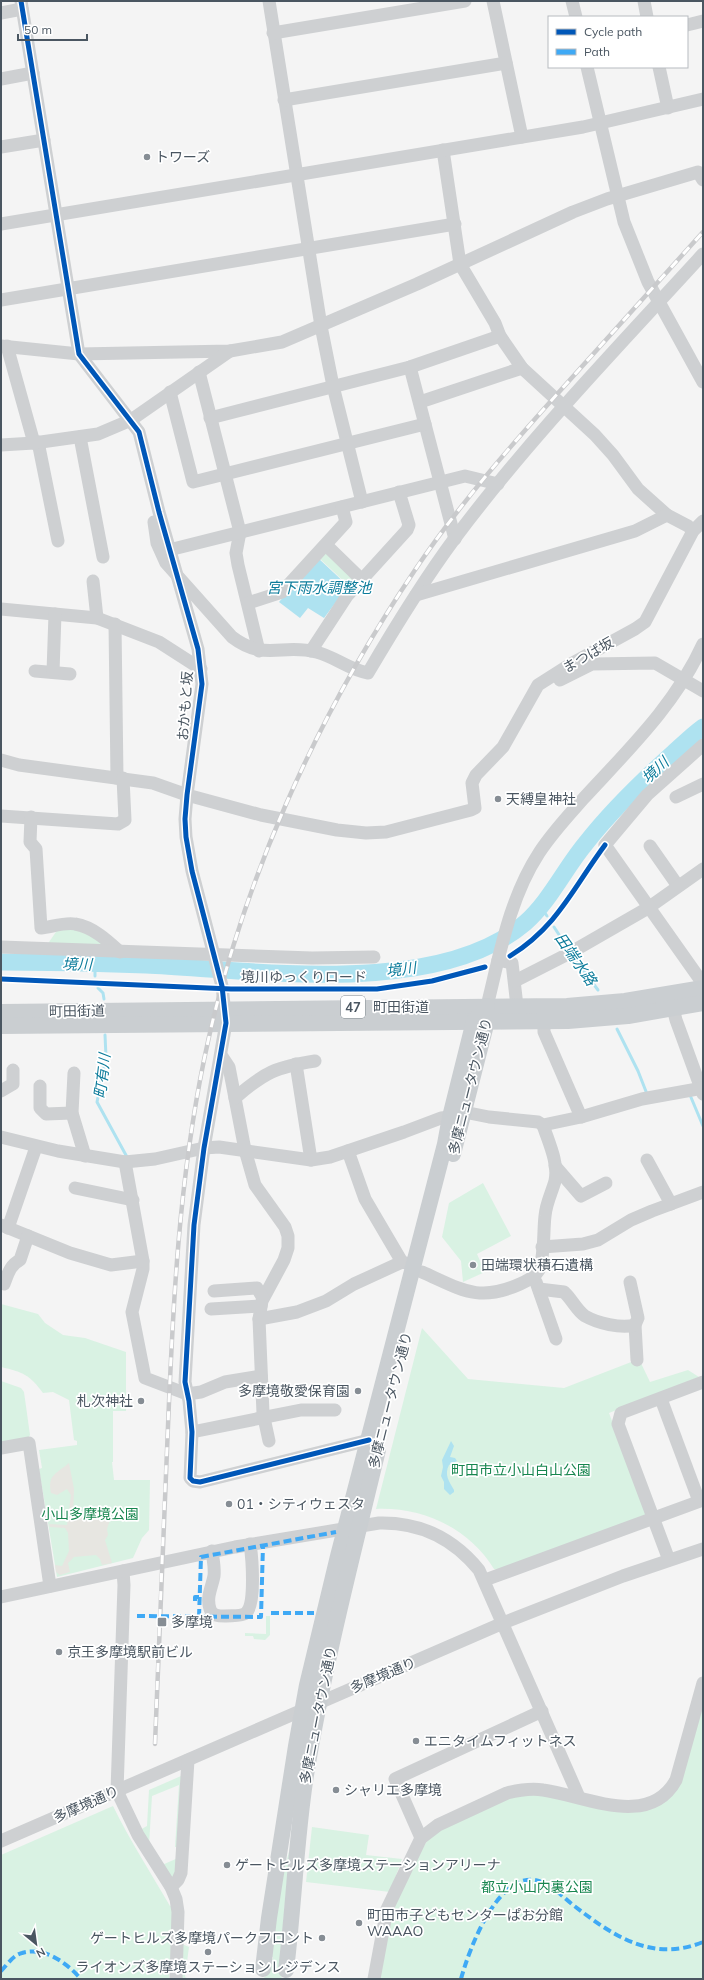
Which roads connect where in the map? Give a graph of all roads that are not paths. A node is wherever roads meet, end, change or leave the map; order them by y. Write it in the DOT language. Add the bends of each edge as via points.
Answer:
graph roads {
  1 [pos="269,1"];
  2 [pos="465,1"];
  3 [pos="493,1"];
  4 [pos="572,1"];
  5 [pos="644,1"];
  6 [pos="22,5"];
  7 [pos="1,13"];
  8 [pos="576,16"];
  9 [pos="648,16"];
  10 [pos="703,21"];
  11 [pos="688,25"];
  12 [pos="273,33"];
  13 [pos="506,63"];
  14 [pos="587,68"];
  15 [pos="659,68"];
  16 [pos="33,73"];
  17 [pos="1,79"];
  18 [pos="703,99"];
  19 [pos="284,100"];
  20 [pos="668,108"];
  21 [pos="599,123"];
  22 [pos="522,137"];
  23 [pos="44,140"];
  24 [pos="1,147"];
  25 [pos="443,150"];
  26 [pos="296,174"];
  27 [pos="703,180"];
  28 [pos="616,196"];
  29 [pos="56,215"];
  30 [pos="1,224"];
  31 [pos="455,224"];
  32 [pos="308,248"];
  33 [pos="703,254"];
  34 [pos="460,264"];
  35 [pos="68,289"];
  36 [pos="1,300"];
  37 [pos="659,302"];
  38 [pos="320,326"];
  39 [pos="500,336"];
  40 [pos="4,346"];
  41 [pos="230,351"];
  42 [pos="79,354"];
  43 [pos="410,367"];
  44 [pos="522,368"];
  45 [pos="198,372"];
  46 [pos="703,382"];
  47 [pos="333,386"];
  48 [pos="170,392"];
  49 [pos="420,402"];
  50 [pos="565,406"];
  51 [pos="210,418"];
  52 [pos="131,420"];
  53 [pos="425,424"];
  54 [pos="80,437"];
  55 [pos="36,442"];
  56 [pos="347,444"];
  57 [pos="1,445"];
  58 [pos="225,474"];
  59 [pos="440,482"];
  60 [pos="498,484"];
  61 [pos="399,492"];
  62 [pos="362,502"];
  63 [pos="342,507"];
  64 [pos="158,512"];
  65 [pos="667,515"];
  66 [pos="703,521"];
  67 [pos="693,531"];
  68 [pos="240,532"];
  69 [pos="455,539"];
  70 [pos="58,541"];
  71 [pos="326,545"];
  72 [pos="169,550"];
  73 [pos="104,557"];
  74 [pos="176,575"];
  75 [pos="94,580"];
  76 [pos="362,580"];
  77 [pos="416,595"];
  78 [pos="248,602"];
  79 [pos="1,609"];
  80 [pos="55,614"];
  81 [pos="97,618"];
  82 [pos="115,624"];
  83 [pos="703,644"];
  84 [pos="259,651"];
  85 [pos="310,651"];
  86 [pos="201,669"];
  87 [pos="35,671"];
  88 [pos="53,672"];
  89 [pos="70,674"];
  90 [pos="683,680"];
  91 [pos="703,691"];
  92 [pos="531,697"];
  93 [pos="701,752"];
  94 [pos="1,760"];
  95 [pos="120,778"];
  96 [pos="703,784"];
  97 [pos="187,795"];
  98 [pos="676,797"];
  99 [pos="1,816"];
  100 [pos="30,817"];
  101 [pos="650,846"];
  102 [pos="703,869"];
  103 [pos="678,886"];
  104 [pos="648,908"];
  105 [pos="57,926"];
  106 [pos="1,947"];
  107 [pos="41,949"];
  108 [pos="120,952"];
  109 [pos="214,956"];
  110 [pos="374,957"];
  111 [pos="498,960"];
  112 [pos="515,981"];
  113 [pos="703,988"];
  114 [pos="671,1002"];
  115 [pos="703,1003"];
  116 [pos="516,1006"];
  117 [pos="1,1012"];
  118 [pos="225,1016"];
  119 [pos="483,1016"];
  120 [pos="544,1021"];
  121 [pos="1,1026"];
  122 [pos="221,1055"];
  123 [pos="315,1061"];
  124 [pos="296,1064"];
  125 [pos="13,1070"];
  126 [pos="74,1073"];
  127 [pos="40,1086"];
  128 [pos="702,1090"];
  129 [pos="1,1091"];
  130 [pos="235,1098"];
  131 [pos="72,1113"];
  132 [pos="457,1114"];
  133 [pos="581,1117"];
  134 [pos="543,1124"];
  135 [pos="1,1137"];
  136 [pos="36,1147"];
  137 [pos="204,1148"];
  138 [pos="245,1150"];
  139 [pos="348,1151"];
  140 [pos="85,1156"];
  141 [pos="311,1160"];
  142 [pos="647,1160"];
  143 [pos="124,1162"];
  144 [pos="555,1166"];
  145 [pos="606,1182"];
  146 [pos="75,1188"];
  147 [pos="703,1192"];
  148 [pos="133,1200"];
  149 [pos="670,1204"];
  150 [pos="5,1226"];
  151 [pos="28,1236"];
  152 [pos="542,1247"];
  153 [pos="143,1261"];
  154 [pos="413,1267"];
  155 [pos="5,1270"];
  156 [pos="630,1282"];
  157 [pos="536,1283"];
  158 [pos="4,1284"];
  159 [pos="214,1291"];
  160 [pos="261,1308"];
  161 [pos="211,1309"];
  162 [pos="635,1325"];
  163 [pos="556,1339"];
  164 [pos="637,1360"];
  165 [pos="261,1376"];
  166 [pos="703,1382"];
  167 [pos="187,1394"];
  168 [pos="661,1399"];
  169 [pos="335,1410"];
  170 [pos="264,1416"];
  171 [pos="192,1432"];
  172 [pos="369,1440"];
  173 [pos="270,1441"];
  174 [pos="1,1448"];
  175 [pos="701,1500"];
  176 [pos="653,1518"];
  177 [pos="250,1544"];
  178 [pos="703,1549"];
  179 [pos="212,1552"];
  180 [pos="669,1560"];
  181 [pos="123,1571"];
  182 [pos="485,1580"];
  183 [pos="50,1586"];
  184 [pos="1,1597"];
  185 [pos="503,1623"];
  186 [pos="703,1683"];
  187 [pos="318,1703"];
  188 [pos="302,1710"];
  189 [pos="542,1711"];
  190 [pos="188,1760"];
  191 [pos="117,1791"];
  192 [pos="579,1797"];
  193 [pos="421,1838"];
  194 [pos="1,1841"];
  195 [pos="171,1887"];
  196 [pos="263,1969"];
  197 [pos="286,1970"];
  198 [pos="176,1979"];
  199 [pos="374,1979"];
  1 -- 12 [label="street"];
  2 -- 12 [label="street"];
  3 -- 13 [label="street"];
  4 -- 8 [label="street"];
  5 -- 9 [label="street"];
  6 -- 7 [label="street"];
  6 -- 16 [label="street"];
  10 -- 11 [label="street"];
  12 -- 19 [label="street"];
  13 -- 19 [label="street"];
  13 -- 22 [label="street"];
  14 -- 21 [label="street"];
  15 -- 20 [label="street"];
  16 -- 17 [label="street"];
  16 -- 23 [label="street"];
  18 -- 20 [label="street"];
  19 -- 26 [label="street"];
  20 -- 21 [label="street"];
  21 -- 22 [label="street"];
  21 -- 28 [label="street"];
  22 -- 25 [label="street"];
  23 -- 24 [label="street"];
  23 -- 29 [label="street"];
  25 -- 26 [label="street"];
  25 -- 31 [label="street"];
  26 -- 29 [label="street"];
  26 -- 32 [label="street"];
  27 -- 28 [label="street" via="698,172"];
  28 -- 34 [label="street" via="573,212"];
  28 -- 37 [label="street" via="632,245"];
  29 -- 30 [label="street"];
  29 -- 35 [label="street"];
  31 -- 32 [label="street"];
  31 -- 34 [label="street"];
  32 -- 35 [label="street"];
  32 -- 38 [label="street"];
  33 -- 37 [label="street"];
  34 -- 38 [label="street"];
  34 -- 39 [label="street"];
  35 -- 36 [label="street"];
  35 -- 42 [label="street"];
  37 -- 46 [label="street"];
  37 -- 50 [label="street"];
  38 -- 41 [label="street" via="282,342"];
  38 -- 47 [label="street"];
  39 -- 43 [label="street"];
  39 -- 44 [label="street"];
  40 -- 42 [label="street"];
  40 -- 55 [label="street"];
  41 -- 42 [label="street"];
  41 -- 45 [label="street"];
  42 -- 52 [label="street, おかもと坂"];
  43 -- 47 [label="street"];
  43 -- 49 [label="street"];
  44 -- 49 [label="street"];
  44 -- 50 [label="street"];
  45 -- 48 [label="street"];
  45 -- 51 [label="street"];
  47 -- 51 [label="street"];
  47 -- 56 [label="street"];
  48 -- 52 [label="street"];
  48 -- 58 [label="street" via="193,482"];
  49 -- 53 [label="street"];
  50 -- 60 [label="street"];
  50 -- 65 [label="street" via="614,455 638,489"];
  51 -- 58 [label="street"];
  52 -- 54 [label="street" via="98,434"];
  52 -- 64 [label="street, おかもと坂" via="139,432"];
  53 -- 56 [label="street"];
  53 -- 59 [label="street"];
  54 -- 55 [label="street"];
  54 -- 73 [label="street"];
  55 -- 57 [label="street"];
  55 -- 70 [label="street"];
  56 -- 58 [label="street"];
  56 -- 62 [label="street"];
  58 -- 68 [label="street"];
  59 -- 60 [label="street" via="465,476"];
  59 -- 61 [label="street"];
  59 -- 69 [label="street"];
  60 -- 69 [label="street"];
  61 -- 62 [label="street"];
  61 -- 76 [label="street" via="408,528"];
  62 -- 63 [label="street"];
  63 -- 68 [label="street"];
  63 -- 71 [label="street" via="346,522"];
  64 -- 72 [label="street, おかもと坂"];
  64 -- 74 [label="street" via="152,514 157,543 166,563"];
  65 -- 67 [label="street"];
  65 -- 77 [label="street" via="635,531"];
  66 -- 67 [label="street, まつば坂"];
  67 -- 92 [label="street, まつば坂" via="648,616 635,629 571,664 538,686"];
  68 -- 72 [label="street"];
  68 -- 78 [label="street" via="236,553"];
  69 -- 77 [label="street"];
  71 -- 76 [label="street"];
  71 -- 78 [label="street" via="282,592"];
  72 -- 74 [label="street, おかもと坂"];
  74 -- 84 [label="street" via="232,637 250,649"];
  74 -- 86 [label="street, おかもと坂" via="198,649"];
  75 -- 81 [label="street"];
  76 -- 85 [label="street" via="347,596"];
  77 -- 85 [label="street" via="368,673"];
  78 -- 84 [label="street"];
  79 -- 80 [label="street"];
  80 -- 81 [label="street"];
  80 -- 88 [label="street"];
  81 -- 82 [label="street"];
  82 -- 86 [label="street" via="159,642"];
  82 -- 95 [label="street"];
  83 -- 90 [label="street"];
  84 -- 85 [label="street"];
  86 -- 97 [label="street, おかもと坂" via="198,722"];
  87 -- 88 [label="street"];
  88 -- 89 [label="street"];
  90 -- 91 [label="street"];
  90 -- 92 [label="street" via="656,663 592,664"];
  90 -- 111 [label="street" via="654,720 551,836 528,872 512,909"];
  92 -- 97 [label="street, まつば坂" via="503,747 472,782 475,808 471,810 386,832 366,833 304,825"];
  93 -- 104 [label="street" via="647,795 605,845"];
  94 -- 95 [label="street" via="19,766"];
  95 -- 97 [label="street" via="154,783"];
  95 -- 100 [label="street" via="125,820 118,824"];
  96 -- 98 [label="street"];
  97 -- 109 [label="street, おかもと坂" via="186,837"];
  99 -- 100 [label="street"];
  100 -- 105 [label="street" via="30,842 36,849 41,928"];
  101 -- 103 [label="street"];
  102 -- 103 [label="street"];
  103 -- 104 [label="street"];
  104 -- 112 [label="street" via="571,953"];
  104 -- 113 [label="street" via="699,978"];
  105 -- 107 [label="street"];
  105 -- 108 [label="street" via="74,924 89,929"];
  106 -- 107 [label="street"];
  107 -- 108 [label="street"];
  108 -- 109 [label="street"];
  109 -- 110 [label="street"];
  109 -- 118 [label="street, おかもと坂" via="222,986"];
  111 -- 112 [label="street" via="512,963"];
  111 -- 119 [label="street"];
  112 -- 116 [label="street"];
  113 -- 114 [label="main road, 町田街道 / 47"];
  114 -- 115 [label="main road, 町田街道 / 47"];
  114 -- 116 [label="main road, 町田街道 / 47"];
  114 -- 120 [label="main road, 町田街道 / 47" via="603,1018"];
  114 -- 128 [label="street"];
  116 -- 119 [label="main road, 町田街道 / 47"];
  117 -- 118 [label="main road, 町田街道 / 47"];
  118 -- 119 [label="main road, 町田街道 / 47"];
  118 -- 121 [label="main road, 町田街道 / 47"];
  118 -- 122 [label="street, おかもと坂"];
  119 -- 120 [label="main road, 町田街道 / 47"];
  119 -- 132 [label="main road, 多摩ニュータウン通り"];
  120 -- 133 [label="street" via="544,1032"];
  122 -- 130 [label="street" via="229,1067"];
  122 -- 137 [label="street, おかもと坂"];
  123 -- 124 [label="street"];
  124 -- 130 [label="street" via="266,1073"];
  124 -- 141 [label="street"];
  125 -- 129 [label="street" via="13,1084"];
  126 -- 131 [label="street"];
  127 -- 131 [label="street" via="40,1108 46,1114"];
  128 -- 133 [label="street" via="642,1099"];
  130 -- 138 [label="street"];
  131 -- 140 [label="street"];
  132 -- 134 [label="street"];
  132 -- 139 [label="street"];
  132 -- 154 [label="main road, 多摩ニュータウン通り"];
  133 -- 134 [label="street"];
  134 -- 144 [label="street"];
  135 -- 136 [label="street"];
  136 -- 140 [label="street"];
  136 -- 150 [label="street"];
  137 -- 138 [label="street"];
  137 -- 143 [label="street" via="155,1159"];
  137 -- 167 [label="street, おかもと坂" via="194,1225 184,1382"];
  138 -- 141 [label="street"];
  138 -- 160 [label="street" via="255,1185 281,1221 288,1236 284,1260"];
  139 -- 141 [label="street"];
  139 -- 154 [label="street" via="365,1199"];
  140 -- 143 [label="street"];
  142 -- 149 [label="street"];
  143 -- 148 [label="street"];
  144 -- 145 [label="street" via="581,1196"];
  144 -- 152 [label="street" via="555,1179 545,1213"];
  146 -- 148 [label="street"];
  147 -- 149 [label="street"];
  148 -- 153 [label="street"];
  149 -- 152 [label="street" via="631,1220 598,1240 583,1244"];
  150 -- 151 [label="street"];
  151 -- 153 [label="street" via="70,1253 111,1265"];
  151 -- 155 [label="street" via="20,1260"];
  152 -- 157 [label="street"];
  153 -- 167 [label="street" via="132,1312 145,1378"];
  154 -- 157 [label="street" via="457,1288 489,1294"];
  154 -- 160 [label="street" via="354,1284 326,1301 297,1312"];
  154 -- 172 [label="main road, 多摩ニュータウン通り"];
  154 -- 187 [label="main road, 多摩ニュータウン通り" via="386,1417"];
  155 -- 158 [label="street"];
  156 -- 162 [label="street" via="638,1318"];
  157 -- 162 [label="street" via="564,1292 584,1316 606,1324"];
  157 -- 163 [label="street"];
  159 -- 160 [label="street" via="257,1288"];
  160 -- 161 [label="street"];
  160 -- 165 [label="street"];
  162 -- 164 [label="street"];
  165 -- 167 [label="street" via="225,1382 201,1392"];
  165 -- 170 [label="street"];
  166 -- 168 [label="street"];
  167 -- 171 [label="street, おかもと坂"];
  168 -- 175 [label="street"];
  168 -- 176 [label="street" via="621,1413 618,1424"];
  169 -- 170 [label="street" via="302,1410"];
  170 -- 171 [label="street"];
  170 -- 173 [label="street"];
  171 -- 172 [label="street, おかもと坂" via="189,1473 190,1478 196,1482"];
  172 -- 188 [label="main road, 多摩ニュータウン通り" via="338,1556"];
  174 -- 183 [label="street" via="29,1443"];
  175 -- 176 [label="street"];
  176 -- 180 [label="street"];
  176 -- 182 [label="street"];
  177 -- 179 [label="street"];
  177 -- 179 [label="street" via="251,1601 249,1609 242,1615 218,1616 211,1612 209,1593 214,1568"];
  177 -- 182 [label="street" via="379,1523 401,1524 418,1527 444,1537 469,1558"];
  178 -- 180 [label="street, 多摩境通り"];
  179 -- 181 [label="street"];
  180 -- 185 [label="street, 多摩境通り" via="568,1596"];
  181 -- 183 [label="street"];
  181 -- 191 [label="street"];
  182 -- 185 [label="street"];
  183 -- 184 [label="street"];
  185 -- 187 [label="street, 多摩境通り"];
  185 -- 189 [label="street"];
  186 -- 192 [label="street" via="678,1775 664,1796 651,1804 633,1807"];
  187 -- 188 [label="street, 多摩境通り"];
  187 -- 197 [label="main road, 多摩ニュータウン通り" via="298,1843"];
  188 -- 190 [label="street, 多摩境通り"];
  188 -- 196 [label="main road, 多摩ニュータウン通り"];
  189 -- 192 [label="street"];
  189 -- 193 [label="street" via="394,1779"];
  190 -- 191 [label="street, 多摩境通り"];
  190 -- 195 [label="street" via="181,1873"];
  191 -- 194 [label="street, 多摩境通り"];
  191 -- 195 [label="street" via="138,1835"];
  192 -- 193 [label="street" via="543,1790 512,1792 438,1825"];
  193 -- 199 [label="street" via="387,1909"];
  195 -- 198 [label="street" via="178,1912"];
}
